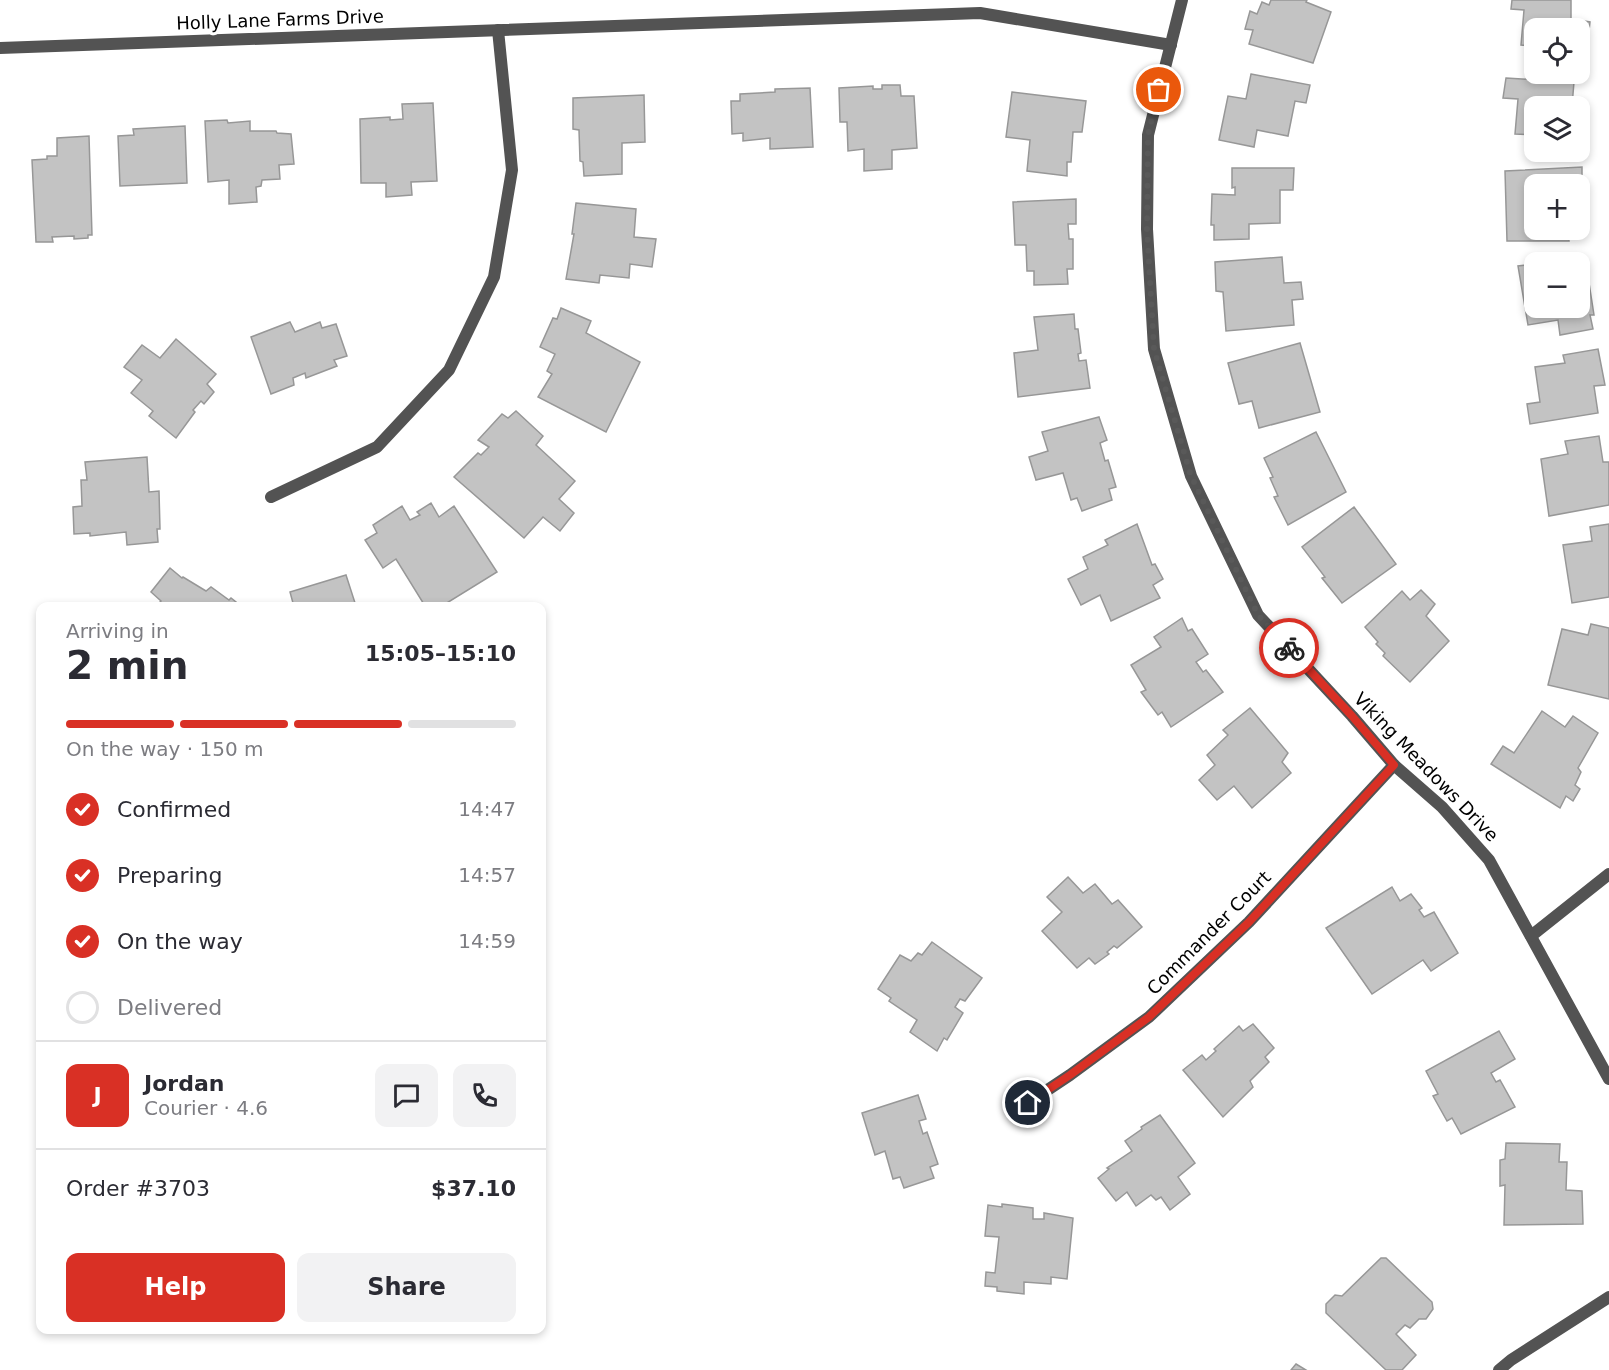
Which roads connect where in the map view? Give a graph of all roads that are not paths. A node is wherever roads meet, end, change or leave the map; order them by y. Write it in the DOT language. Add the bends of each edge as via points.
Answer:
graph roads {
  1 [pos="1182,0"];
  2 [pos="498,30"];
  3 [pos="1171,45"];
  4 [pos="0,48"];
  5 [pos="271,497"];
  6 [pos="1394,765"];
  7 [pos="1609,874"];
  8 [pos="1531,936"];
  9 [pos="1609,1079"];
  10 [pos="1028,1103"];
  11 [pos="1609,1297"];
  12 [pos="1499,1370"];
  1 -- 3 [label="street, Viking Meadows Drive"];
  2 -- 3 [label="street, Holly Lane Farms Drive" via="980,13"];
  2 -- 4 [label="street, Holly Lane Farms Drive"];
  2 -- 5 [label="street" via="512,170 494,277 449,370 377,447"];
  3 -- 6 [label="street, Viking Meadows Drive" via="1148,135 1147,229 1154,349 1191,476 1258,615"];
  6 -- 8 [label="street, Viking Meadows Drive" via="1442,807 1489,860"];
  6 -- 10 [label="street, Commander Court" via="1249,922 1149,1017"];
  7 -- 8 [label="street"];
  8 -- 9 [label="street, Viking Meadows Drive"];
  11 -- 12 [label="street"];
}
